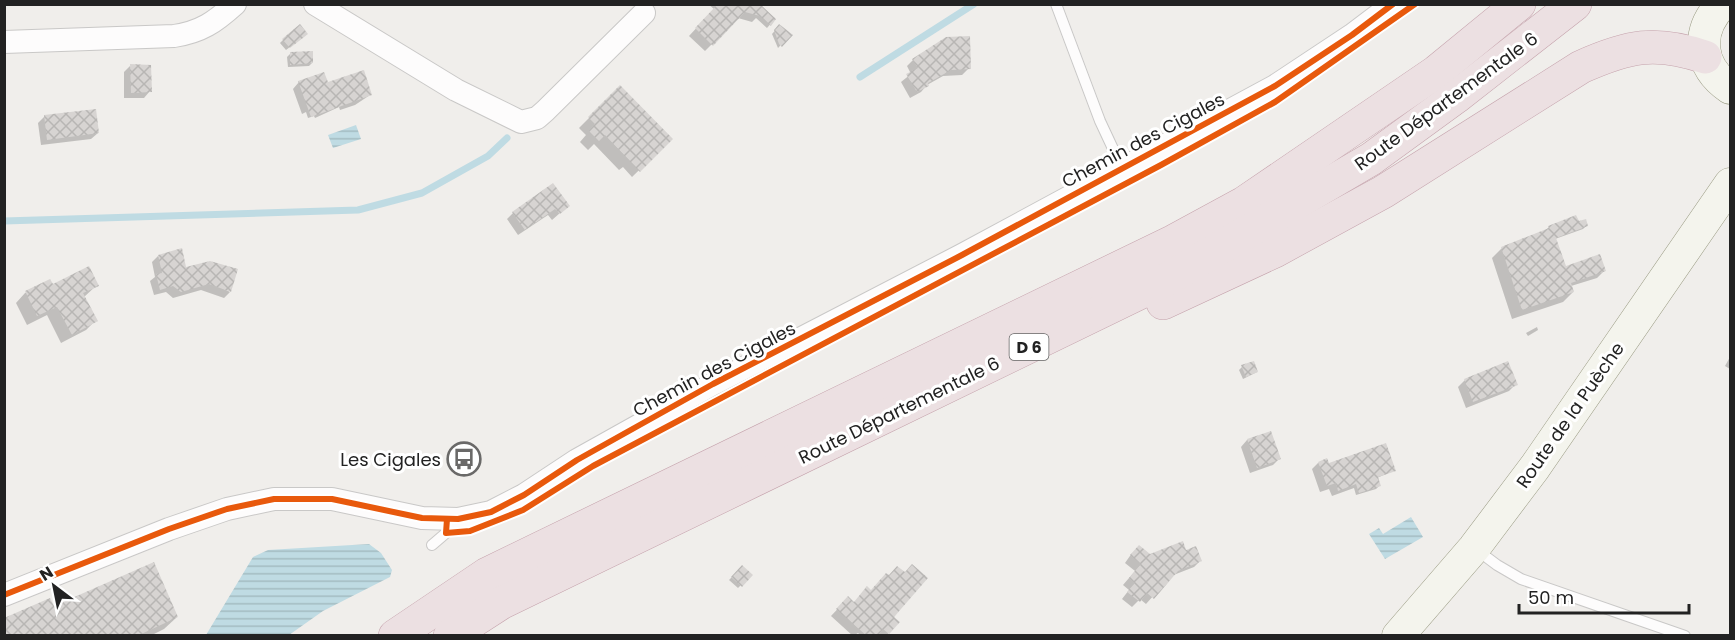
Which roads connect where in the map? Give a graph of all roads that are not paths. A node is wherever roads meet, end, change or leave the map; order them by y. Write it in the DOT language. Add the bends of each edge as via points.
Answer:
graph roads {
  1 [pos="235,4"];
  2 [pos="315,4"];
  3 [pos="1056,4"];
  4 [pos="1393,4"];
  5 [pos="1494,4"];
  6 [pos="1519,4"];
  7 [pos="1575,4"];
  8 [pos="1722,4"];
  9 [pos="644,13"];
  10 [pos="4,42"];
  11 [pos="1705,57"];
  12 [pos="1730,89"];
  13 [pos="1122,168"];
  14 [pos="1731,184"];
  15 [pos="1244,203"];
  16 [pos="919,400"];
  17 [pos="446,533"];
  18 [pos="432,544"];
  19 [pos="1474,548"];
  20 [pos="4,595"];
  21 [pos="395,636"];
  22 [pos="450,636"];
  23 [pos="1398,636"];
  24 [pos="1684,636"];
  1 -- 10 [label="street" via="194,33"];
  2 -- 9 [label="street" via="456,90 521,122 537,118 545,111"];
  3 -- 13 [label="lane"];
  4 -- 13 [label="street, Chemin des Cigales" via="1275,86"];
  5 -- 15 [label="highway"];
  6 -- 15 [label="highway, Route Départementale 6 / D 6" via="1436,72"];
  7 -- 16 [label="highway, Route Départementale 6 / D 6" via="1371,159 1162,282"];
  8 -- 11 [label="main road" via="1706,29"];
  11 -- 12 [label="main road" via="1714,74"];
  11 -- 16 [label="highway" via="1650,46 1614,52 1581,67 1383,192 1275,250 1122,321"];
  13 -- 20 [label="street, Chemin des Cigales" via="713,384 491,512 458,519 423,518 332,499 274,499 227,509 170,529"];
  14 -- 19 [label="main road, Route de la Puèche"];
  15 -- 21 [label="highway, Route Départementale 6 / D 6" via="487,574"];
  16 -- 22 [label="highway, Route Départementale 6 / D 6" via="501,603"];
  17 -- 18 [label="lane"];
  19 -- 23 [label="main road, Route de la Puèche"];
  19 -- 24 [label="lane" via="1521,579"];
}
